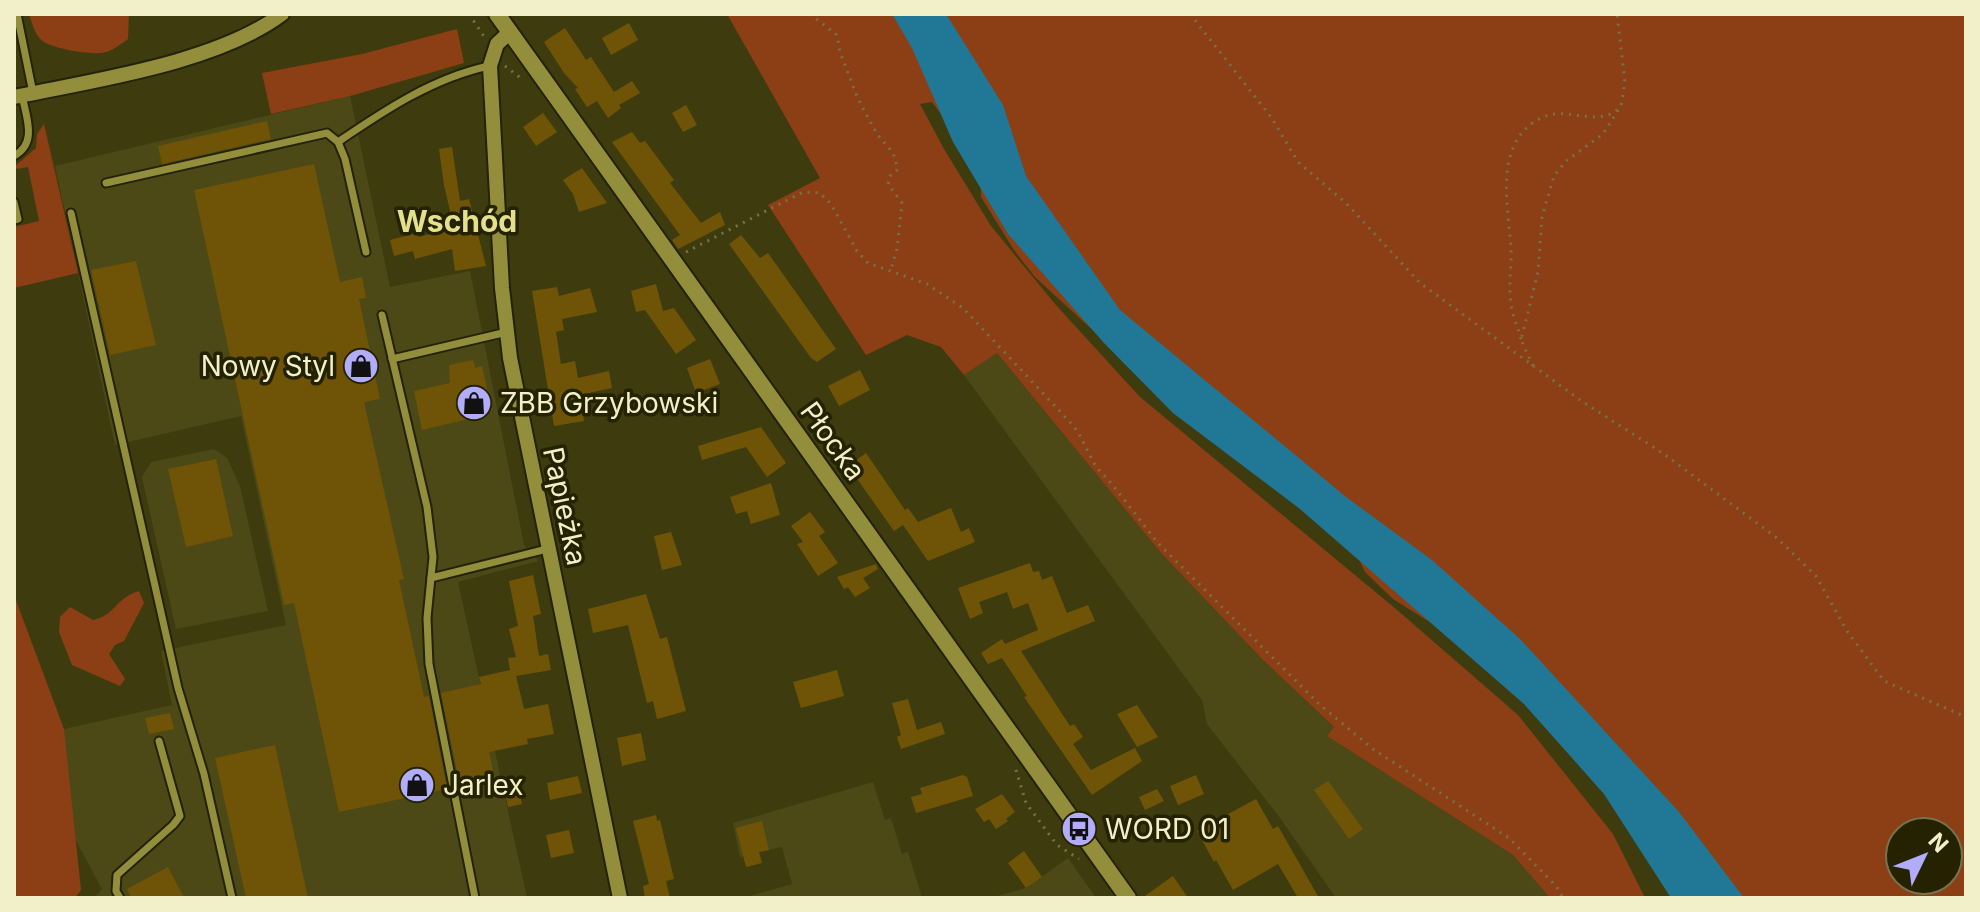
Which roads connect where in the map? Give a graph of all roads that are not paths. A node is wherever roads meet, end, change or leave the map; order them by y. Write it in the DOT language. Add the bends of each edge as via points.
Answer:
graph roads {
  1 [pos="17,14"];
  2 [pos="282,14"];
  3 [pos="497,14"];
  4 [pos="510,32"];
  5 [pos="490,66"];
  6 [pos="23,95"];
  7 [pos="338,142"];
  8 [pos="14,156"];
  9 [pos="106,183"];
  10 [pos="14,202"];
  11 [pos="71,213"];
  12 [pos="14,220"];
  13 [pos="366,252"];
  14 [pos="382,315"];
  15 [pos="507,332"];
  16 [pos="392,359"];
  17 [pos="547,549"];
  18 [pos="431,578"];
  19 [pos="159,741"];
  20 [pos="120,898"];
  21 [pos="232,898"];
  22 [pos="475,898"];
  23 [pos="620,898"];
  24 [pos="1128,898"];
  1 -- 6 [label="lane"];
  2 -- 6 [label="street" via="200,54"];
  3 -- 4 [label="street, Płocka"];
  4 -- 5 [label="street" via="493,50"];
  4 -- 24 [label="street, Płocka"];
  5 -- 7 [label="lane" via="429,86"];
  5 -- 15 [label="street, Papieżka"];
  6 -- 8 [label="lane" via="30,140"];
  7 -- 9 [label="lane" via="327,133"];
  7 -- 13 [label="lane"];
  10 -- 12 [label="lane"];
  11 -- 21 [label="lane" via="178,688"];
  14 -- 16 [label="lane"];
  15 -- 16 [label="lane"];
  15 -- 17 [label="street, Papieżka"];
  16 -- 18 [label="lane" via="427,507"];
  17 -- 18 [label="lane"];
  17 -- 23 [label="street, Papieżka"];
  18 -- 22 [label="lane" via="429,664"];
  19 -- 20 [label="lane" via="180,816 117,875"];
}
